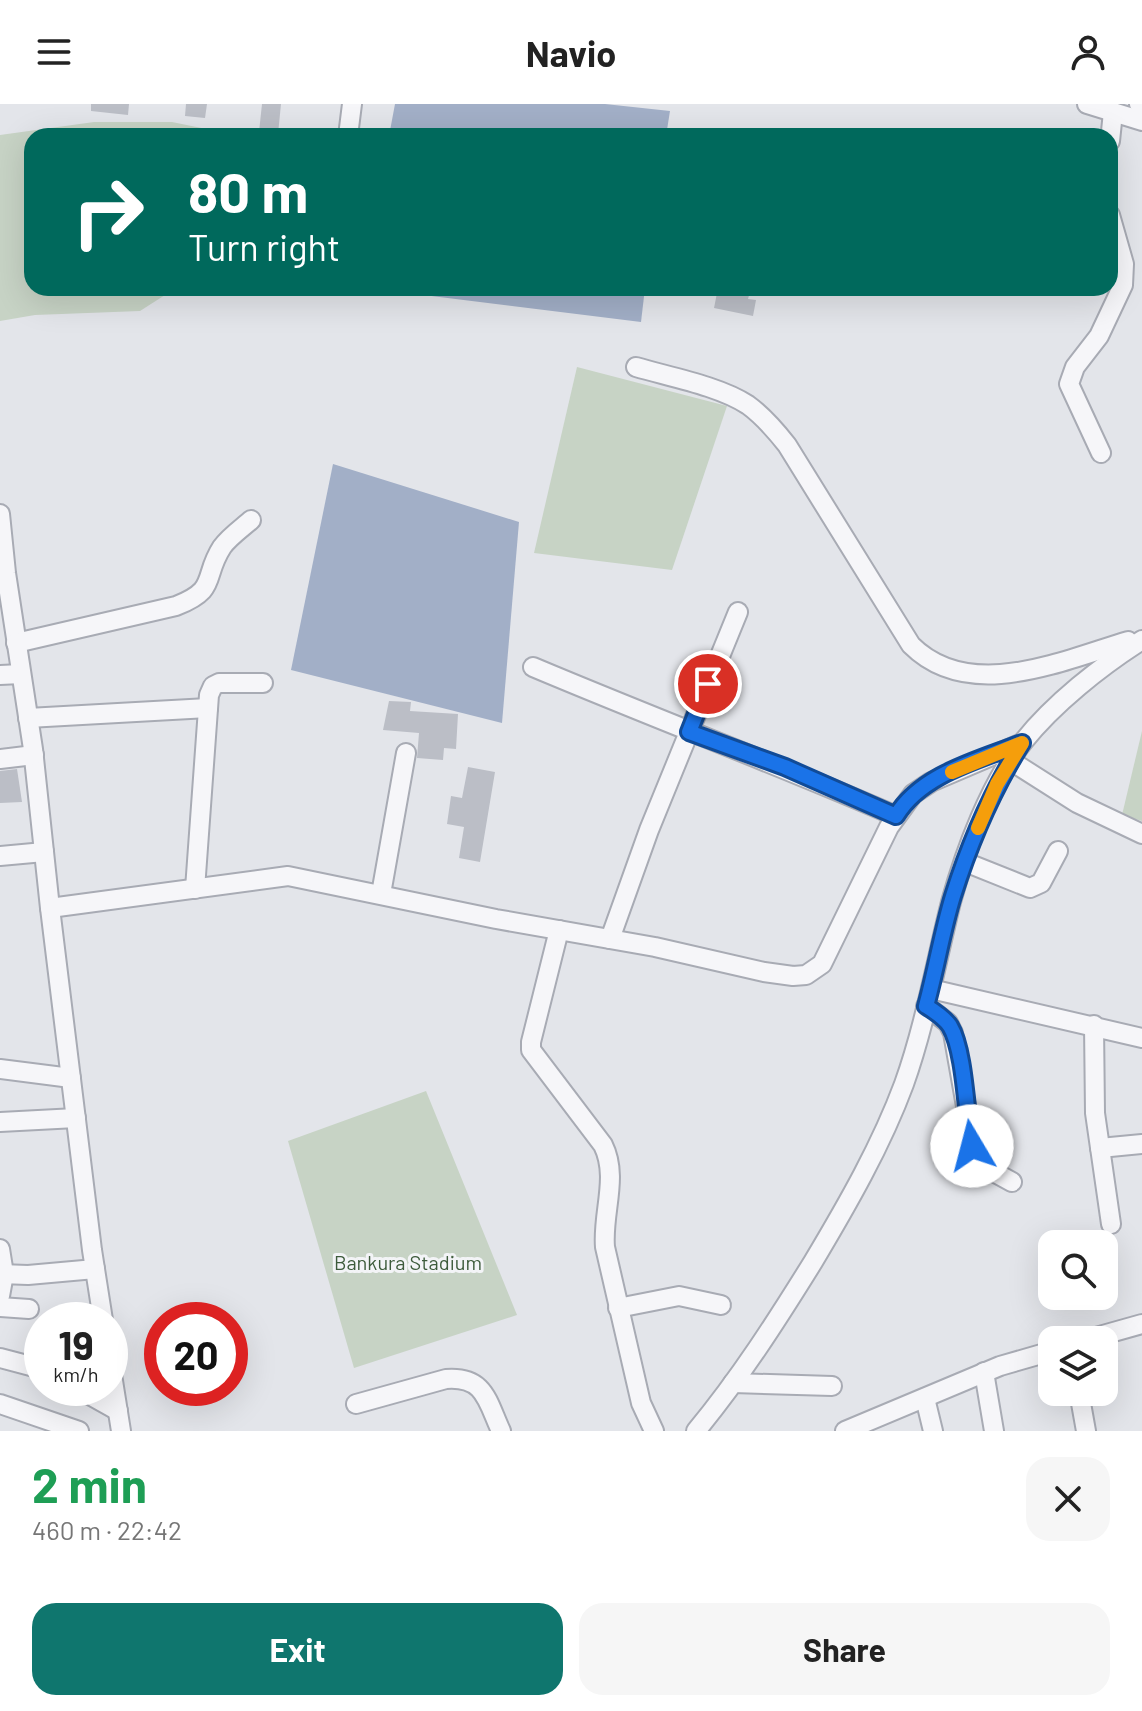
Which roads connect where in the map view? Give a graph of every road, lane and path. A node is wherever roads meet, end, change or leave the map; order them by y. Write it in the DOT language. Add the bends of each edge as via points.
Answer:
graph roads {
  1 [pos="352,104"];
  2 [pos="1087,104"];
  3 [pos="1113,112"];
  4 [pos="1142,121"];
  5 [pos="349,128"];
  6 [pos="1111,128"];
  7 [pos="1118,243"];
  8 [pos="1118,296"];
  9 [pos="1118,296"];
  10 [pos="636,367"];
  11 [pos="1101,453"];
  12 [pos="251,520"];
  13 [pos="1,525"];
  14 [pos="3,573"];
  15 [pos="738,612"];
  16 [pos="1142,639"];
  17 [pos="16,643"];
  18 [pos="533,667"];
  19 [pos="21,674"];
  20 [pos="0,675"];
  21 [pos="263,683"];
  22 [pos="208,708"];
  23 [pos="28,718"];
  24 [pos="689,732"];
  25 [pos="1022,743"];
  26 [pos="406,753"];
  27 [pos="34,755"];
  28 [pos="0,759"];
  29 [pos="1011,761"];
  30 [pos="896,816"];
  31 [pos="1142,834"];
  32 [pos="1058,851"];
  33 [pos="44,852"];
  34 [pos="0,856"];
  35 [pos="965,862"];
  36 [pos="195,889"];
  37 [pos="381,894"];
  38 [pos="50,908"];
  39 [pos="559,930"];
  40 [pos="610,939"];
  41 [pos="928,997"];
  42 [pos="1094,1025"];
  43 [pos="1142,1038"];
  44 [pos="0,1069"];
  45 [pos="71,1078"];
  46 [pos="76,1118"];
  47 [pos="0,1122"];
  48 [pos="1142,1144"];
  49 [pos="1100,1148"];
  50 [pos="1012,1182"];
  51 [pos="1111,1224"];
  52 [pos="0,1249"];
  53 [pos="95,1269"];
  54 [pos="2,1274"];
  55 [pos="0,1296"];
  56 [pos="100,1302"];
  57 [pos="721,1305"];
  58 [pos="0,1307"];
  59 [pos="618,1308"];
  60 [pos="24,1309"];
  61 [pos="1142,1324"];
  62 [pos="1118,1331"];
  63 [pos="1038,1355"];
  64 [pos="0,1358"];
  65 [pos="24,1364"];
  66 [pos="984,1372"];
  67 [pos="733,1383"];
  68 [pos="832,1386"];
  69 [pos="925,1398"];
  70 [pos="0,1404"];
  71 [pos="356,1404"];
  72 [pos="109,1406"];
  73 [pos="117,1406"];
  74 [pos="1082,1406"];
  75 [pos="118,1411"];
  76 [pos="79,1431"];
  77 [pos="121,1431"];
  78 [pos="501,1431"];
  79 [pos="654,1431"];
  80 [pos="696,1431"];
  81 [pos="845,1431"];
  82 [pos="933,1431"];
  83 [pos="994,1431"];
  84 [pos="1086,1431"];
  1 -- 5 [label="street"];
  2 -- 3 [label="street"];
  3 -- 4 [label="street"];
  3 -- 6 [label="street"];
  7 -- 8 [label="street" via="1124,264"];
  9 -- 11 [label="street" via="1069,384"];
  10 -- 16 [label="street" via="727,395 773,428 921,655 975,676 989,676"];
  12 -- 17 [label="street" via="222,547 209,583 192,600"];
  13 -- 14 [label="street"];
  14 -- 17 [label="street"];
  15 -- 24 [label="street"];
  16 -- 25 [label="street"];
  17 -- 19 [label="street"];
  18 -- 24 [label="street"];
  19 -- 20 [label="street"];
  19 -- 23 [label="street"];
  21 -- 22 [label="street" via="219,683 209,695"];
  22 -- 23 [label="street"];
  22 -- 36 [label="street"];
  23 -- 27 [label="street"];
  24 -- 30 [label="street"];
  24 -- 40 [label="street"];
  25 -- 29 [label="street"];
  25 -- 30 [label="street" via="931,782"];
  26 -- 37 [label="street"];
  27 -- 28 [label="street"];
  27 -- 33 [label="street"];
  29 -- 31 [label="street" via="1077,803"];
  29 -- 35 [label="street"];
  30 -- 40 [label="street" via="830,951 814,972 764,972"];
  32 -- 35 [label="street" via="1041,883 1030,888"];
  33 -- 34 [label="street"];
  33 -- 38 [label="street"];
  35 -- 41 [label="street"];
  36 -- 37 [label="street" via="288,876"];
  36 -- 38 [label="street"];
  37 -- 39 [label="street"];
  38 -- 45 [label="street"];
  39 -- 40 [label="street"];
  39 -- 59 [label="street" via="531,1050 609,1158 603,1225"];
  41 -- 42 [label="street"];
  41 -- 50 [label="street" via="953,1033 975,1157"];
  41 -- 67 [label="street" via="904,1084 867,1165 781,1313"];
  42 -- 43 [label="street"];
  42 -- 49 [label="street"];
  44 -- 45 [label="street"];
  45 -- 46 [label="street"];
  46 -- 47 [label="street"];
  46 -- 53 [label="street"];
  48 -- 49 [label="street"];
  49 -- 51 [label="street"];
  52 -- 54 [label="street"];
  53 -- 54 [label="street"];
  53 -- 56 [label="street"];
  54 -- 55 [label="street"];
  57 -- 59 [label="street" via="679,1296"];
  58 -- 60 [label="street"];
  59 -- 79 [label="street" via="641,1403"];
  61 -- 62 [label="street"];
  63 -- 66 [label="street"];
  64 -- 65 [label="street"];
  66 -- 69 [label="street"];
  66 -- 83 [label="street"];
  67 -- 68 [label="street"];
  67 -- 80 [label="street"];
  69 -- 81 [label="street"];
  69 -- 82 [label="street"];
  70 -- 76 [label="street"];
  71 -- 78 [label="street" via="461,1377 482,1390"];
  72 -- 75 [label="street"];
  73 -- 75 [label="street"];
  74 -- 84 [label="street"];
  75 -- 77 [label="street"];
}
